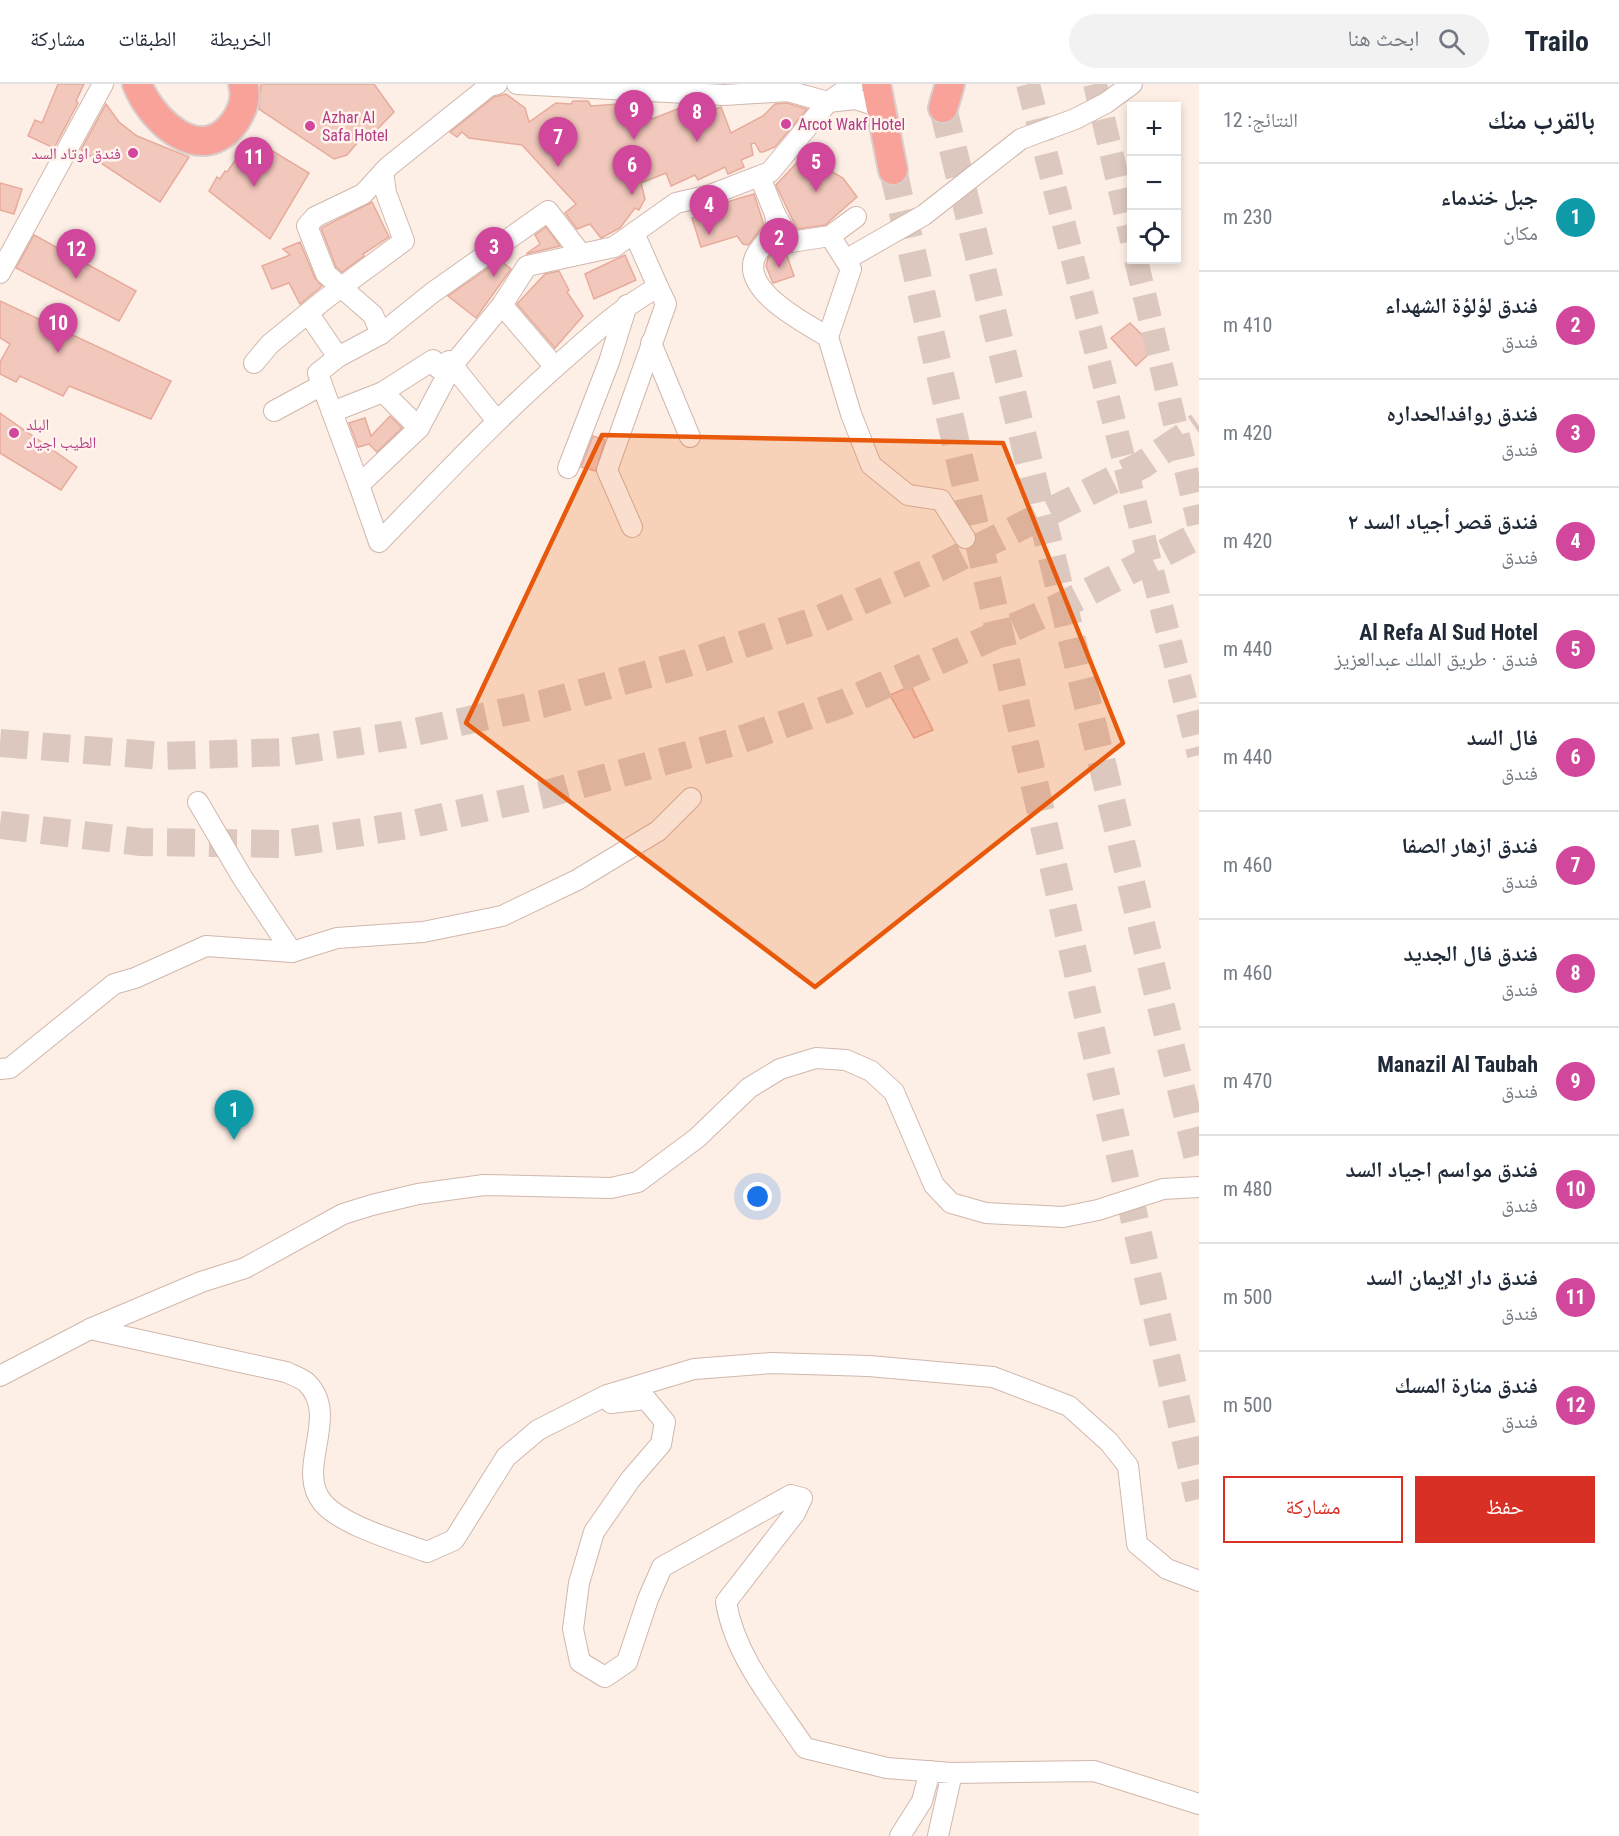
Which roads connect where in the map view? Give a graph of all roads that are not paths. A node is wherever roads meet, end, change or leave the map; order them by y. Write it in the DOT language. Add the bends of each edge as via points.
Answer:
graph roads {
  1 [pos="103,84"];
  2 [pos="137,84"];
  3 [pos="243,84"];
  4 [pos="497,84"];
  5 [pos="517,84"];
  6 [pos="854,84"];
  7 [pos="876,84"];
  8 [pos="1132,84"];
  9 [pos="828,102"];
  10 [pos="884,115"];
  11 [pos="893,170"];
  12 [pos="384,172"];
  13 [pos="760,177"];
  14 [pos="775,214"];
  15 [pos="856,217"];
  16 [pos="634,233"];
  17 [pos="830,236"];
  18 [pos="581,254"];
  19 [pos="847,259"];
  20 [pos="0,273"];
  21 [pos="658,287"];
  22 [pos="342,290"];
  23 [pos="502,305"];
  24 [pos="627,305"];
  25 [pos="308,313"];
  26 [pos="381,334"];
  27 [pos="828,337"];
  28 [pos="651,343"];
  29 [pos="338,357"];
  30 [pos="254,363"];
  31 [pos="452,366"];
  32 [pos="555,367"];
  33 [pos="322,385"];
  34 [pos="383,392"];
  35 [pos="274,411"];
  36 [pos="332,412"];
  37 [pos="497,421"];
  38 [pos="418,428"];
  39 [pos="690,437"];
  40 [pos="568,468"];
  41 [pos="359,485"];
  42 [pos="632,527"];
  43 [pos="965,538"];
  44 [pos="692,798"];
  45 [pos="198,802"];
  46 [pos="292,952"];
  47 [pos="0,1070"];
  48 [pos="1199,1187"];
  49 [pos="90,1329"];
  50 [pos="0,1376"];
  51 [pos="587,1405"];
  52 [pos="1199,1581"];
  53 [pos="930,1771"];
  54 [pos="952,1773"];
  55 [pos="1199,1804"];
  56 [pos="900,1836"];
  57 [pos="938,1836"];
  1 -- 20 [label="street"];
  2 -- 3 [label="highway" via="159,120 182,136 209,140 234,123 243,110"];
  4 -- 12 [label="street" via="489,86"];
  5 -- 9 [label="street" via="724,95 788,92"];
  6 -- 9 [label="street"];
  7 -- 10 [label="highway"];
  8 -- 19 [label="street" via="1075,120 1021,139 924,215"];
  9 -- 10 [label="street" via="855,99 871,104"];
  9 -- 13 [label="street" via="770,171"];
  10 -- 11 [label="highway"];
  12 -- 22 [label="street" via="386,193 404,241"];
  12 -- 22 [label="street" via="363,194 315,217 307,226 326,274"];
  13 -- 14 [label="street"];
  13 -- 16 [label="street" via="676,203"];
  14 -- 17 [label="street" via="791,242"];
  14 -- 27 [label="street" via="777,230 755,257 754,272 766,294 785,313"];
  15 -- 17 [label="street"];
  16 -- 18 [label="street" via="615,247"];
  16 -- 21 [label="street"];
  17 -- 19 [label="street"];
  18 -- 23 [label="street" via="527,266"];
  18 -- 26 [label="street" via="548,211"];
  19 -- 27 [label="street" via="851,269"];
  21 -- 24 [label="street"];
  21 -- 28 [label="street" via="666,304"];
  22 -- 25 [label="street"];
  22 -- 26 [label="street" via="373,315"];
  23 -- 31 [label="street"];
  23 -- 32 [label="street"];
  24 -- 32 [label="street"];
  24 -- 40 [label="street"];
  25 -- 29 [label="street"];
  25 -- 30 [label="street" via="270,344"];
  26 -- 29 [label="street"];
  27 -- 43 [label="street" via="850,414 871,465 908,495 941,500"];
  28 -- 39 [label="street"];
  28 -- 42 [label="street" via="607,470"];
  29 -- 33 [label="street" via="318,373"];
  31 -- 34 [label="street" via="449,361 438,368 433,360"];
  31 -- 37 [label="street"];
  31 -- 38 [label="street"];
  32 -- 37 [label="street"];
  33 -- 35 [label="street"];
  33 -- 36 [label="street"];
  34 -- 36 [label="street"];
  34 -- 38 [label="street"];
  36 -- 41 [label="street"];
  37 -- 41 [label="street" via="379,542"];
  38 -- 41 [label="street"];
  44 -- 46 [label="street" via="658,831 577,880 502,916 423,932 336,938"];
  45 -- 46 [label="street"];
  46 -- 47 [label="street" via="207,946 114,984 10,1068"];
  48 -- 49 [label="street" via="1163,1189 1063,1217 986,1212 951,1203 934,1185 894,1092 871,1071 846,1060 816,1058 780,1069 749,1088 697,1138 638,1182 611,1188 484,1185 372,1204 343,1214 245,1268 201,1282"];
  49 -- 50 [label="street"];
  49 -- 51 [label="street" via="286,1372 307,1383 317,1400 321,1419 313,1480 321,1502 339,1517 427,1552 454,1540 506,1457 538,1430"];
  51 -- 52 [label="street" via="607,1395 694,1369 772,1363 869,1366 993,1377 1069,1406 1109,1442 1128,1466 1137,1544 1167,1569"];
  51 -- 53 [label="street" via="646,1399 665,1422 661,1444 594,1532 579,1583 573,1629 580,1662 605,1677 627,1662 662,1567 791,1495 802,1498 795,1513 726,1602 729,1623 750,1666 806,1749 887,1768"];
  53 -- 54 [label="street"];
  53 -- 56 [label="street" via="922,1801"];
  54 -- 55 [label="street" via="1094,1771"];
  54 -- 57 [label="street"];
}
